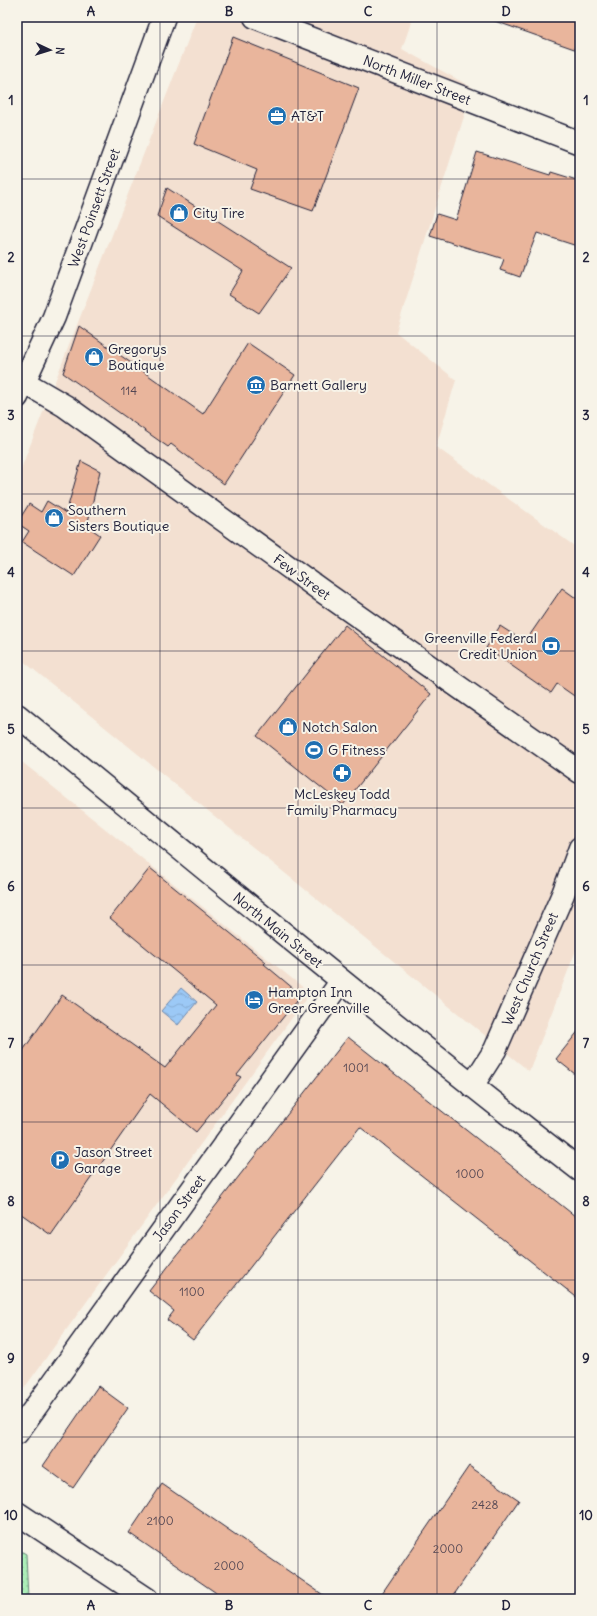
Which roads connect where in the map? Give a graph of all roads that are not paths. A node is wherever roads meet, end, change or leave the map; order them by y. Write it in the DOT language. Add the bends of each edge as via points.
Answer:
graph roads {
  1 [pos="164,17"];
  2 [pos="255,17"];
  3 [pos="580,143"];
  4 [pos="21,389"];
  5 [pos="17,715"];
  6 [pos="580,772"];
  7 [pos="580,848"];
  8 [pos="341,982"];
  9 [pos="472,1086"];
  10 [pos="580,1170"];
  11 [pos="17,1433"];
  12 [pos="17,1513"];
  13 [pos="147,1599"];
  1 -- 4 [label="street, West Poinsett Street" via="54,317"];
  2 -- 3 [label="street, North Miller Street"];
  4 -- 6 [label="street, Few Street" via="65,406"];
  5 -- 8 [label="street, North Main Street"];
  7 -- 9 [label="street, West Church Street" via="563,894 497,1044"];
  8 -- 9 [label="street, North Main Street"];
  8 -- 11 [label="street, Jason Street"];
  9 -- 10 [label="street, North Main Street"];
  12 -- 13 [label="street"];
}
